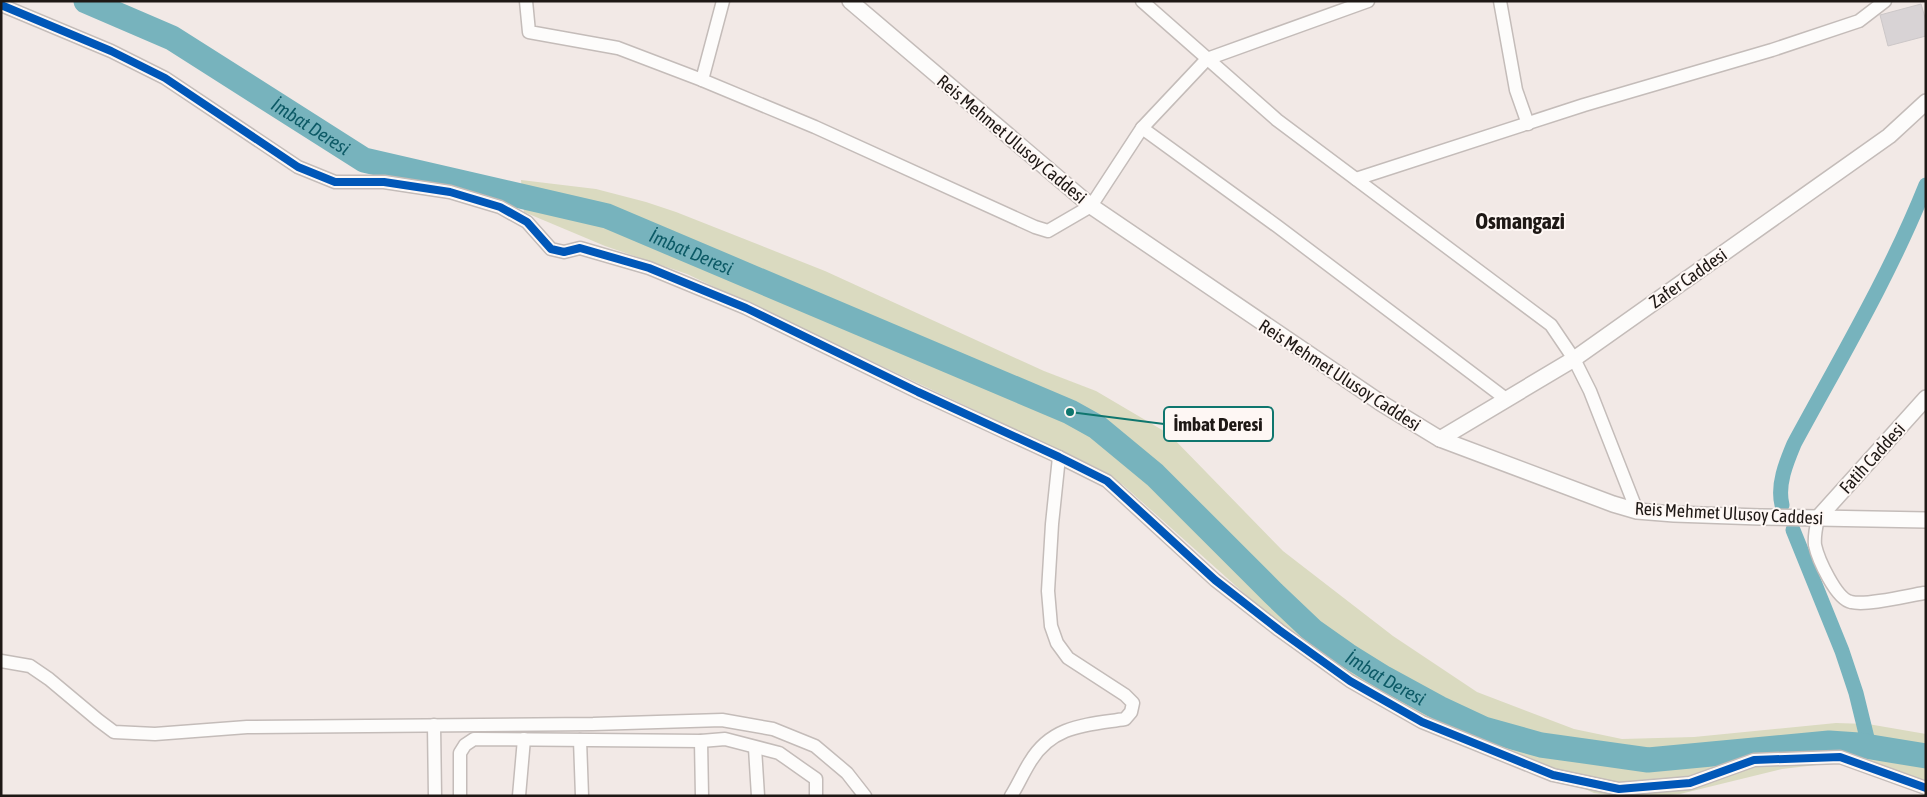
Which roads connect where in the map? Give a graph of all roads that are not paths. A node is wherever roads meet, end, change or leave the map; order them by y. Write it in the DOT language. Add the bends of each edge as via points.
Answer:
graph roads {
  1 [pos="526,1"];
  2 [pos="723,1"];
  3 [pos="850,1"];
  4 [pos="1142,1"];
  5 [pos="1368,1"];
  6 [pos="1500,1"];
  7 [pos="1885,1"];
  8 [pos="1,5"];
  9 [pos="1207,59"];
  10 [pos="702,80"];
  11 [pos="1926,102"];
  12 [pos="1528,124"];
  13 [pos="1142,128"];
  14 [pos="1356,179"];
  15 [pos="1091,206"];
  16 [pos="1574,359"];
  17 [pos="1926,398"];
  18 [pos="1506,399"];
  19 [pos="1440,439"];
  20 [pos="1059,457"];
  21 [pos="1637,511"];
  22 [pos="1818,518"];
  23 [pos="1926,520"];
  24 [pos="1924,593"];
  25 [pos="1,661"];
  26 [pos="434,725"];
  27 [pos="524,739"];
  28 [pos="580,740"];
  29 [pos="701,741"];
  30 [pos="755,748"];
  31 [pos="1926,788"];
  32 [pos="436,796"];
  33 [pos="460,796"];
  34 [pos="519,796"];
  35 [pos="582,796"];
  36 [pos="702,796"];
  37 [pos="758,796"];
  38 [pos="816,796"];
  39 [pos="865,796"];
  40 [pos="1011,796"];
  1 -- 10 [label="street" via="529,32 618,48"];
  2 -- 10 [label="street"];
  3 -- 15 [label="street, Reis Mehmet Ulusoy Caddesi"];
  4 -- 9 [label="street"];
  5 -- 9 [label="street"];
  6 -- 12 [label="street" via="1516,90"];
  7 -- 12 [label="street" via="1858,21"];
  8 -- 20 [label="street" via="111,51 165,78 298,167 335,182 384,182 450,192 500,207 527,222 551,249 564,252 580,248 649,268 746,308"];
  9 -- 13 [label="street"];
  9 -- 14 [label="street" via="1277,120"];
  10 -- 15 [label="street" via="1035,227 1048,231"];
  11 -- 16 [label="street, Zafer Caddesi" via="1889,136"];
  12 -- 14 [label="street"];
  13 -- 15 [label="street"];
  13 -- 18 [label="street"];
  14 -- 16 [label="street" via="1551,325"];
  15 -- 19 [label="street, Reis Mehmet Ulusoy Caddesi" via="1381,403"];
  16 -- 18 [label="street, Zafer Caddesi"];
  16 -- 21 [label="street" via="1590,391"];
  17 -- 22 [label="street, Fatih Caddesi"];
  18 -- 19 [label="street, Zafer Caddesi"];
  19 -- 21 [label="street, Reis Mehmet Ulusoy Caddesi"];
  20 -- 31 [label="street" via="1106,481 1215,580 1350,681 1422,722 1553,775 1619,789 1690,783 1754,760 1840,757"];
  20 -- 40 [label="street" via="1048,591 1051,626 1057,643 1068,658 1133,703 1125,719 1063,730 1044,743"];
  21 -- 22 [label="street, Reis Mehmet Ulusoy Caddesi"];
  22 -- 23 [label="street, Reis Mehmet Ulusoy Caddesi"];
  22 -- 24 [label="street" via="1815,545 1824,570 1849,602"];
  25 -- 26 [label="street" via="30,666 114,732 155,734 247,727"];
  26 -- 32 [label="street"];
  26 -- 39 [label="street" via="722,720 773,729 815,746 847,773"];
  27 -- 28 [label="street"];
  27 -- 33 [label="street" via="474,739 465,745 460,754"];
  27 -- 34 [label="street"];
  28 -- 29 [label="street"];
  28 -- 35 [label="street"];
  29 -- 30 [label="street" via="725,740"];
  29 -- 36 [label="street"];
  30 -- 37 [label="street"];
  30 -- 38 [label="street" via="779,753 816,778"];
}
